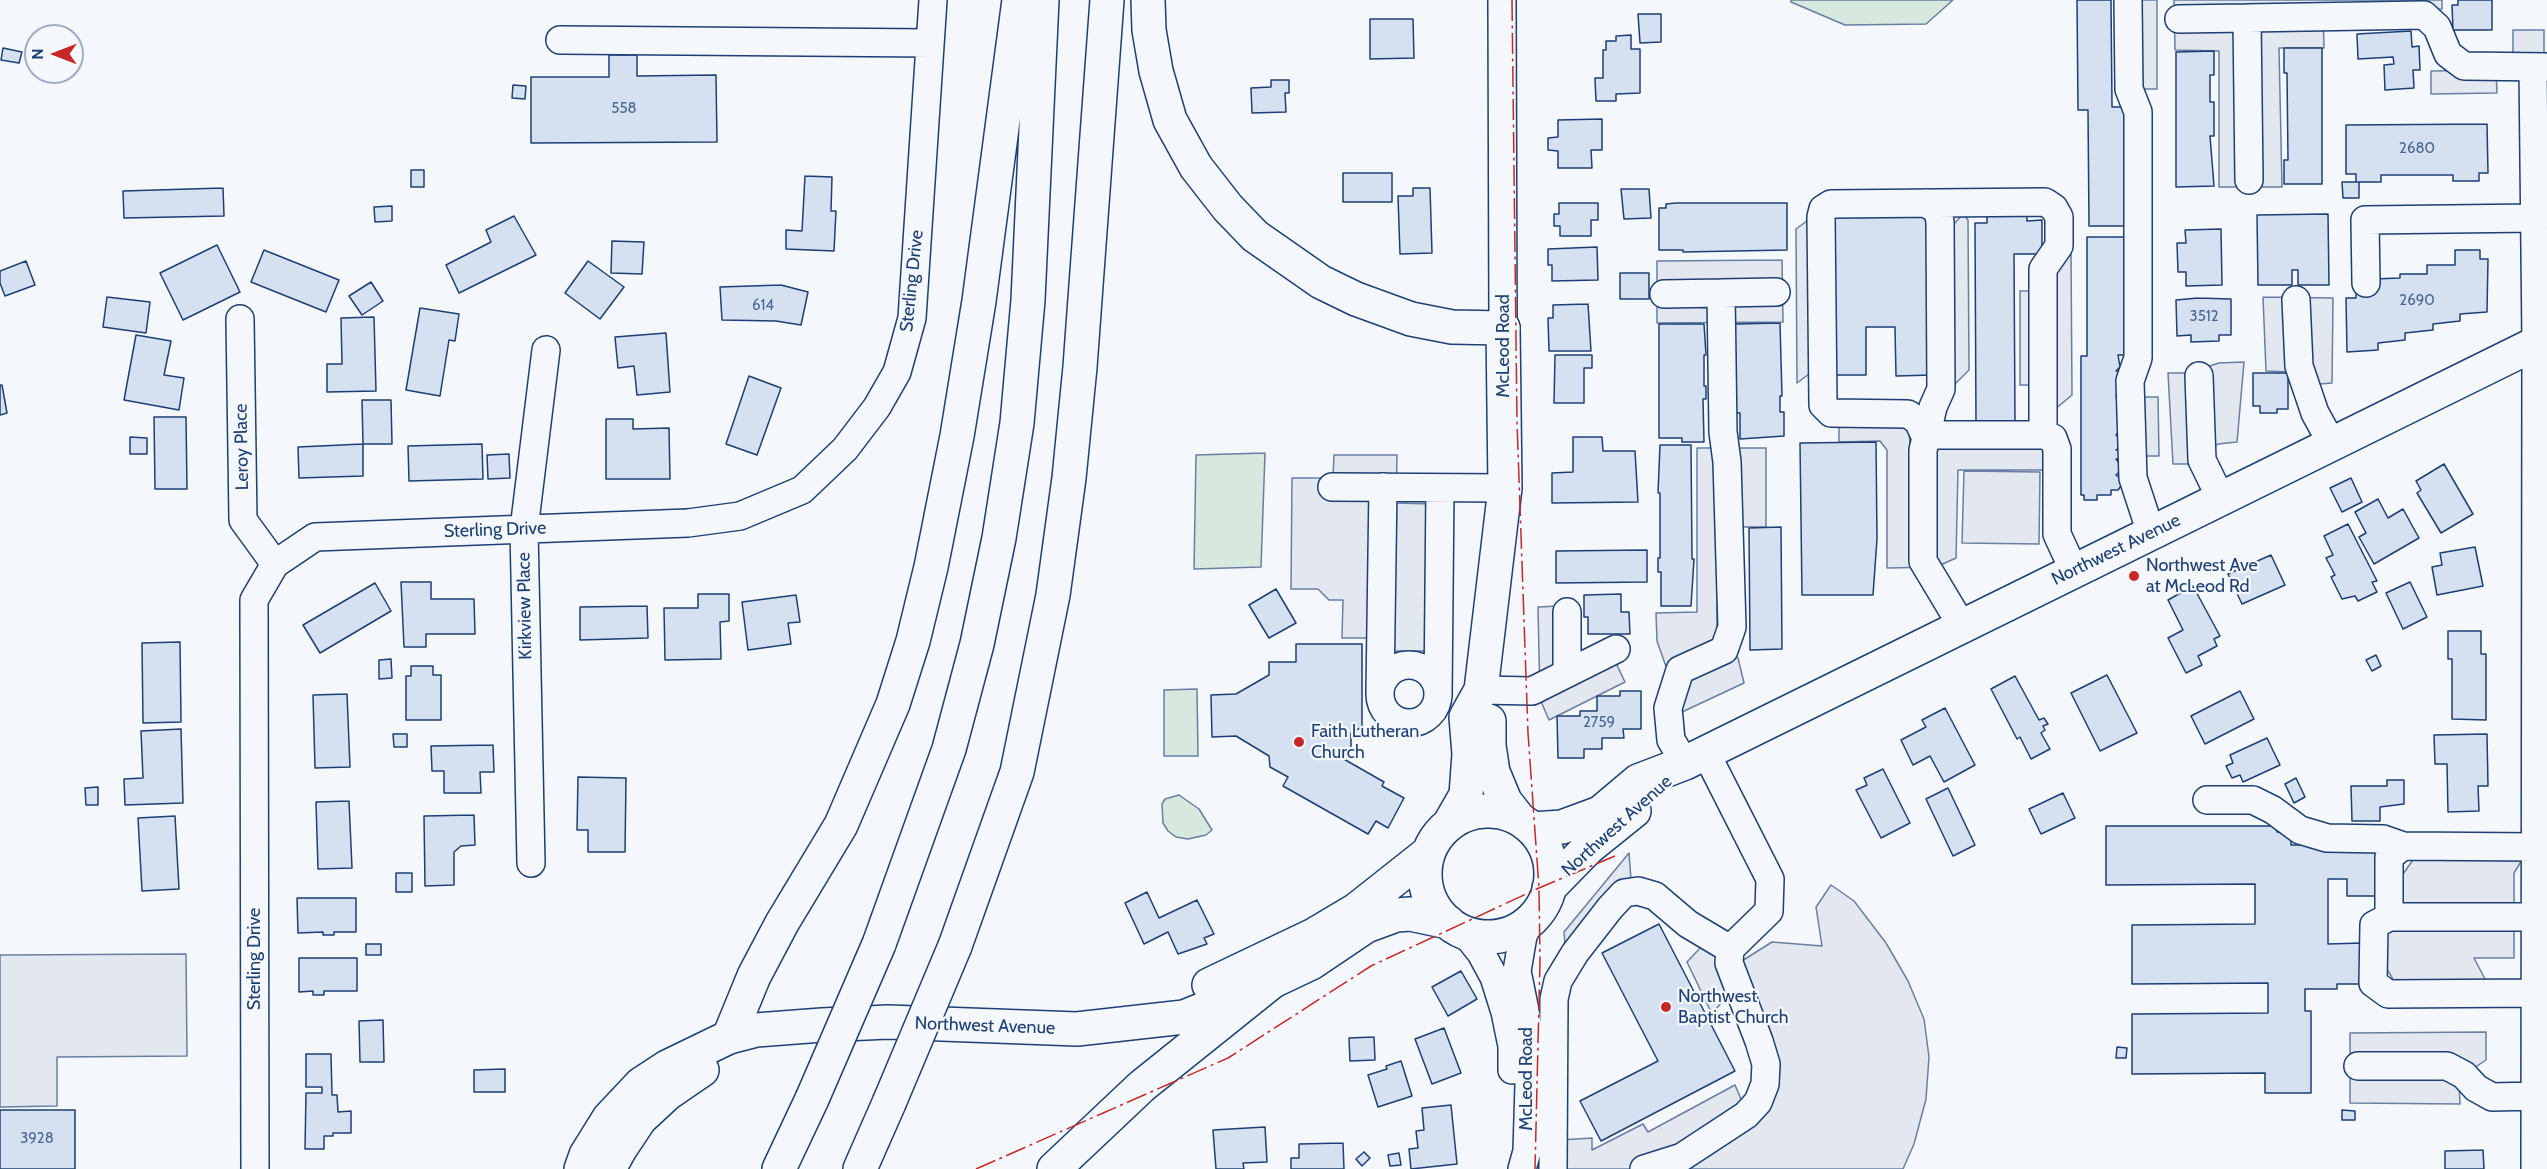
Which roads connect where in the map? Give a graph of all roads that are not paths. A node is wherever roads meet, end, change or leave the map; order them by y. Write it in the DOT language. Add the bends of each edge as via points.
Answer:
graph roads {
  1 [pos="933,0"];
  2 [pos="1019,0"];
  3 [pos="1042,0"];
  4 [pos="1107,0"];
  5 [pos="1148,0"];
  6 [pos="1502,0"];
  7 [pos="2128,0"];
  8 [pos="2247,18"];
  9 [pos="2179,19"];
  10 [pos="560,40"];
  11 [pos="930,43"];
  12 [pos="2540,67"];
  13 [pos="2249,180"];
  14 [pos="1926,203"];
  15 [pos="2543,216"];
  16 [pos="2366,283"];
  17 [pos="1776,292"];
  18 [pos="1721,293"];
  19 [pos="1664,294"];
  20 [pos="2296,300"];
  21 [pos="240,319"];
  22 [pos="1503,328"];
  23 [pos="2541,340"];
  24 [pos="546,350"];
  25 [pos="2199,376"];
  26 [pos="2043,435"];
  27 [pos="1926,438"];
  28 [pos="2332,444"];
  29 [pos="1332,487"];
  30 [pos="1383,487"];
  31 [pos="1440,488"];
  32 [pos="1504,488"];
  33 [pos="2221,499"];
  34 [pos="524,529"];
  35 [pos="2151,533"];
  36 [pos="275,564"];
  37 [pos="2074,571"];
  38 [pos="1567,612"];
  39 [pos="1962,626"];
  40 [pos="1616,649"];
  41 [pos="1567,673"];
  42 [pos="1481,690"];
  43 [pos="1380,692"];
  44 [pos="1438,696"];
  45 [pos="1696,758"];
  46 [pos="2207,800"];
  47 [pos="2541,819"];
  48 [pos="1450,823"];
  49 [pos="1526,824"];
  50 [pos="2403,846"];
  51 [pos="2535,847"];
  52 [pos="1428,853"];
  53 [pos="531,863"];
  54 [pos="1549,888"];
  55 [pos="2389,917"];
  56 [pos="2535,917"];
  57 [pos="1530,920"];
  58 [pos="1456,928"];
  59 [pos="1730,949"];
  60 [pos="1274,981"];
  61 [pos="2535,993"];
  62 [pos="1149,1020"];
  63 [pos="822,1025"];
  64 [pos="729,1037"];
  65 [pos="2358,1066"];
  66 [pos="2535,1096"];
  67 [pos="255,1169"];
  68 [pos="581,1169"];
  69 [pos="609,1169"];
  70 [pos="779,1169"];
  71 [pos="860,1169"];
  72 [pos="1054,1169"];
  73 [pos="1517,1169"];
  74 [pos="1522,1169"];
  75 [pos="1552,1169"];
  76 [pos="1644,1169"];
  77 [pos="2535,1169"];
  1 -- 11 [label="street, Sterling Drive"];
  2 -- 64 [label="main road" via="979,301 931,567 913,640 893,704 841,825 754,975"];
  3 -- 70 [label="main road, bridge" via="1028,300 1017,423 977,644 949,749 879,944"];
  4 -- 71 [label="main road, bridge" via="1069,477 1053,595 1017,772 955,946"];
  5 -- 22 [label="main road" via="1156,71 1170,120 1196,167 1255,236 1321,282 1356,299 1411,319 1472,329"];
  6 -- 22 [label="street, McLeod Road"];
  7 -- 35 [label="street" via="2129,89 2138,112 2138,358 2130,381 2133,478"];
  8 -- 9 [label="street"];
  8 -- 12 [label="street" via="2424,15 2437,27 2448,54 2464,66"];
  8 -- 13 [label="street"];
  10 -- 11 [label="street"];
  11 -- 34 [label="street, Sterling Drive" via="912,318 897,372 878,407 845,449 802,490 740,516 688,523"];
  12 -- 15 [label="street"];
  14 -- 26 [label="street" via="2045,202 2059,217 2059,246 2043,269"];
  14 -- 27 [label="street" via="1938,211 1940,222 1941,389"];
  14 -- 27 [label="street" via="1832,204 1823,209 1821,217 1823,405 1832,413 1908,414 1918,421"];
  15 -- 16 [label="street" via="2365,220"];
  15 -- 23 [label="street"];
  17 -- 18 [label="street"];
  18 -- 19 [label="street"];
  18 -- 45 [label="street" via="1732,627 1724,650 1680,670 1668,708 1671,741"];
  20 -- 28 [label="street" via="2299,366 2315,413"];
  21 -- 36 [label="street, Leroy Place" via="243,520"];
  22 -- 32 [label="main road, McLeod Road"];
  23 -- 28 [label="main road, Northwest Avenue"];
  23 -- 47 [label="street"];
  24 -- 34 [label="street, Kirkview Place"];
  25 -- 33 [label="street" via="2202,460"];
  26 -- 27 [label="street"];
  26 -- 37 [label="street" via="2053,438 2057,449 2057,534"];
  27 -- 39 [label="street" via="1923,561"];
  28 -- 33 [label="main road, Northwest Avenue"];
  29 -- 30 [label="street"];
  30 -- 31 [label="street"];
  30 -- 43 [label="street"];
  31 -- 32 [label="street"];
  31 -- 44 [label="street"];
  32 -- 42 [label="main road, McLeod Road"];
  33 -- 35 [label="main road, Northwest Avenue"];
  34 -- 36 [label="street, Sterling Drive" via="315,537"];
  34 -- 53 [label="street, Kirkview Place"];
  35 -- 37 [label="main road, Northwest Avenue"];
  36 -- 67 [label="street, Sterling Drive" via="254,600"];
  37 -- 39 [label="main road, Northwest Avenue"];
  38 -- 41 [label="street"];
  39 -- 45 [label="main road, Northwest Avenue"];
  40 -- 41 [label="street"];
  41 -- 42 [label="street" via="1532,691"];
  42 -- 48 [label="main road, McLeod Road" via="1466,717 1466,795"];
  42 -- 49 [label="main road, McLeod Road" via="1489,718 1493,772 1505,801"];
  43 -- 44 [label="street" via="1392,670 1410,665 1434,678"];
  43 -- 44 [label="street" via="1386,713 1403,723 1423,720 1431,714"];
  45 -- 49 [label="main road, Northwest Avenue" via="1638,781 1600,813 1576,823 1562,827"];
  45 -- 54 [label="main road, Northwest Avenue" via="1654,798 1588,848"];
  45 -- 59 [label="street" via="1770,879 1769,911"];
  46 -- 50 [label="street" via="2253,800 2300,830 2327,838 2384,839"];
  47 -- 51 [label="street"];
  48 -- 49 [label="main road" via="1488,811 1508,814"];
  48 -- 52 [label="main road"];
  49 -- 54 [label="main road" via="1548,855"];
  50 -- 51 [label="street"];
  50 -- 55 [label="street" via="2389,857"];
  51 -- 56 [label="street"];
  52 -- 58 [label="main road" via="1428,892 1439,914"];
  52 -- 62 [label="main road, Northwest Avenue" via="1356,910 1314,935 1177,1000"];
  54 -- 57 [label="main road"];
  55 -- 56 [label="street"];
  55 -- 61 [label="street" via="2373,925 2373,983 2388,994"];
  56 -- 61 [label="street"];
  57 -- 58 [label="main road" via="1503,935 1483,937"];
  57 -- 74 [label="street, McLeod Road" via="1518,950 1516,971 1530,1050 1527,1151"];
  58 -- 60 [label="main road, Northwest Avenue" via="1410,914 1396,915 1366,926 1311,963"];
  58 -- 73 [label="street, McLeod Road" via="1481,953 1494,976 1505,1012 1512,1046"];
  59 -- 75 [label="street" via="1688,924 1655,896 1638,891 1624,894 1610,908 1575,953 1558,981 1554,999"];
  59 -- 76 [label="street" via="1729,963 1766,1064 1765,1084 1758,1102 1746,1115 1682,1157"];
  60 -- 62 [label="main road, Northwest Avenue" via="1184,1017"];
  60 -- 72 [label="main road" via="1142,1086"];
  61 -- 66 [label="street"];
  62 -- 63 [label="main road, Northwest Avenue" via="1077,1029 888,1022"];
  63 -- 64 [label="main road, Northwest Avenue" via="756,1030"];
  63 -- 69 [label="main road, Northwest Avenue" via="725,1058 697,1073 640,1119"];
  64 -- 68 [label="main road, Northwest Avenue" via="641,1084 609,1119"];
  65 -- 66 [label="street" via="2446,1066 2492,1097"];
  66 -- 77 [label="street"];
}
